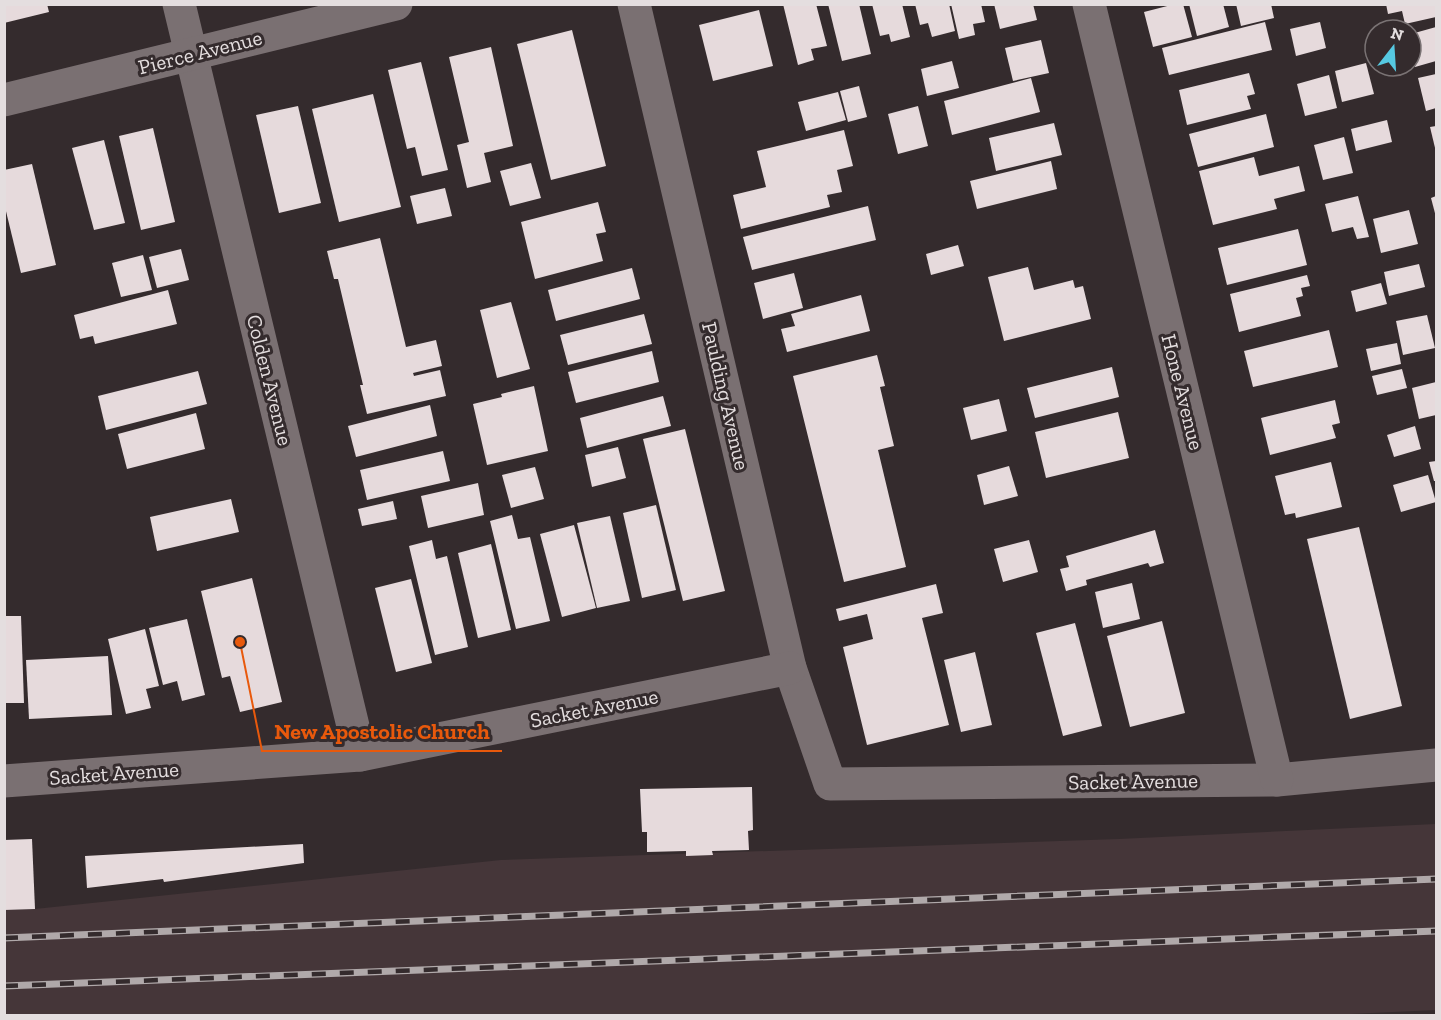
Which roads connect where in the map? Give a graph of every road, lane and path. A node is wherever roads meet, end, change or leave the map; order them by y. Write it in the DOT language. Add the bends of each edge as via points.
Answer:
graph roads {
  1 [pos="179,4"];
  2 [pos="396,4"];
  3 [pos="634,4"];
  4 [pos="1089,4"];
  5 [pos="191,54"];
  6 [pos="4,100"];
  7 [pos="790,668"];
  8 [pos="360,755"];
  9 [pos="1437,765"];
  10 [pos="1276,780"];
  11 [pos="4,781"];
  12 [pos="830,784"];
  1 -- 5 [label="street, Colden Avenue"];
  2 -- 5 [label="street, Pierce Avenue"];
  3 -- 7 [label="street, Paulding Avenue"];
  4 -- 10 [label="street, Hone Avenue"];
  5 -- 6 [label="street, Pierce Avenue"];
  5 -- 8 [label="street, Colden Avenue"];
  7 -- 8 [label="street, Sacket Avenue"];
  7 -- 12 [label="street, Paulding Avenue"];
  8 -- 11 [label="street, Sacket Avenue"];
  9 -- 10 [label="street, Sacket Avenue"];
  10 -- 12 [label="street, Sacket Avenue"];
}
